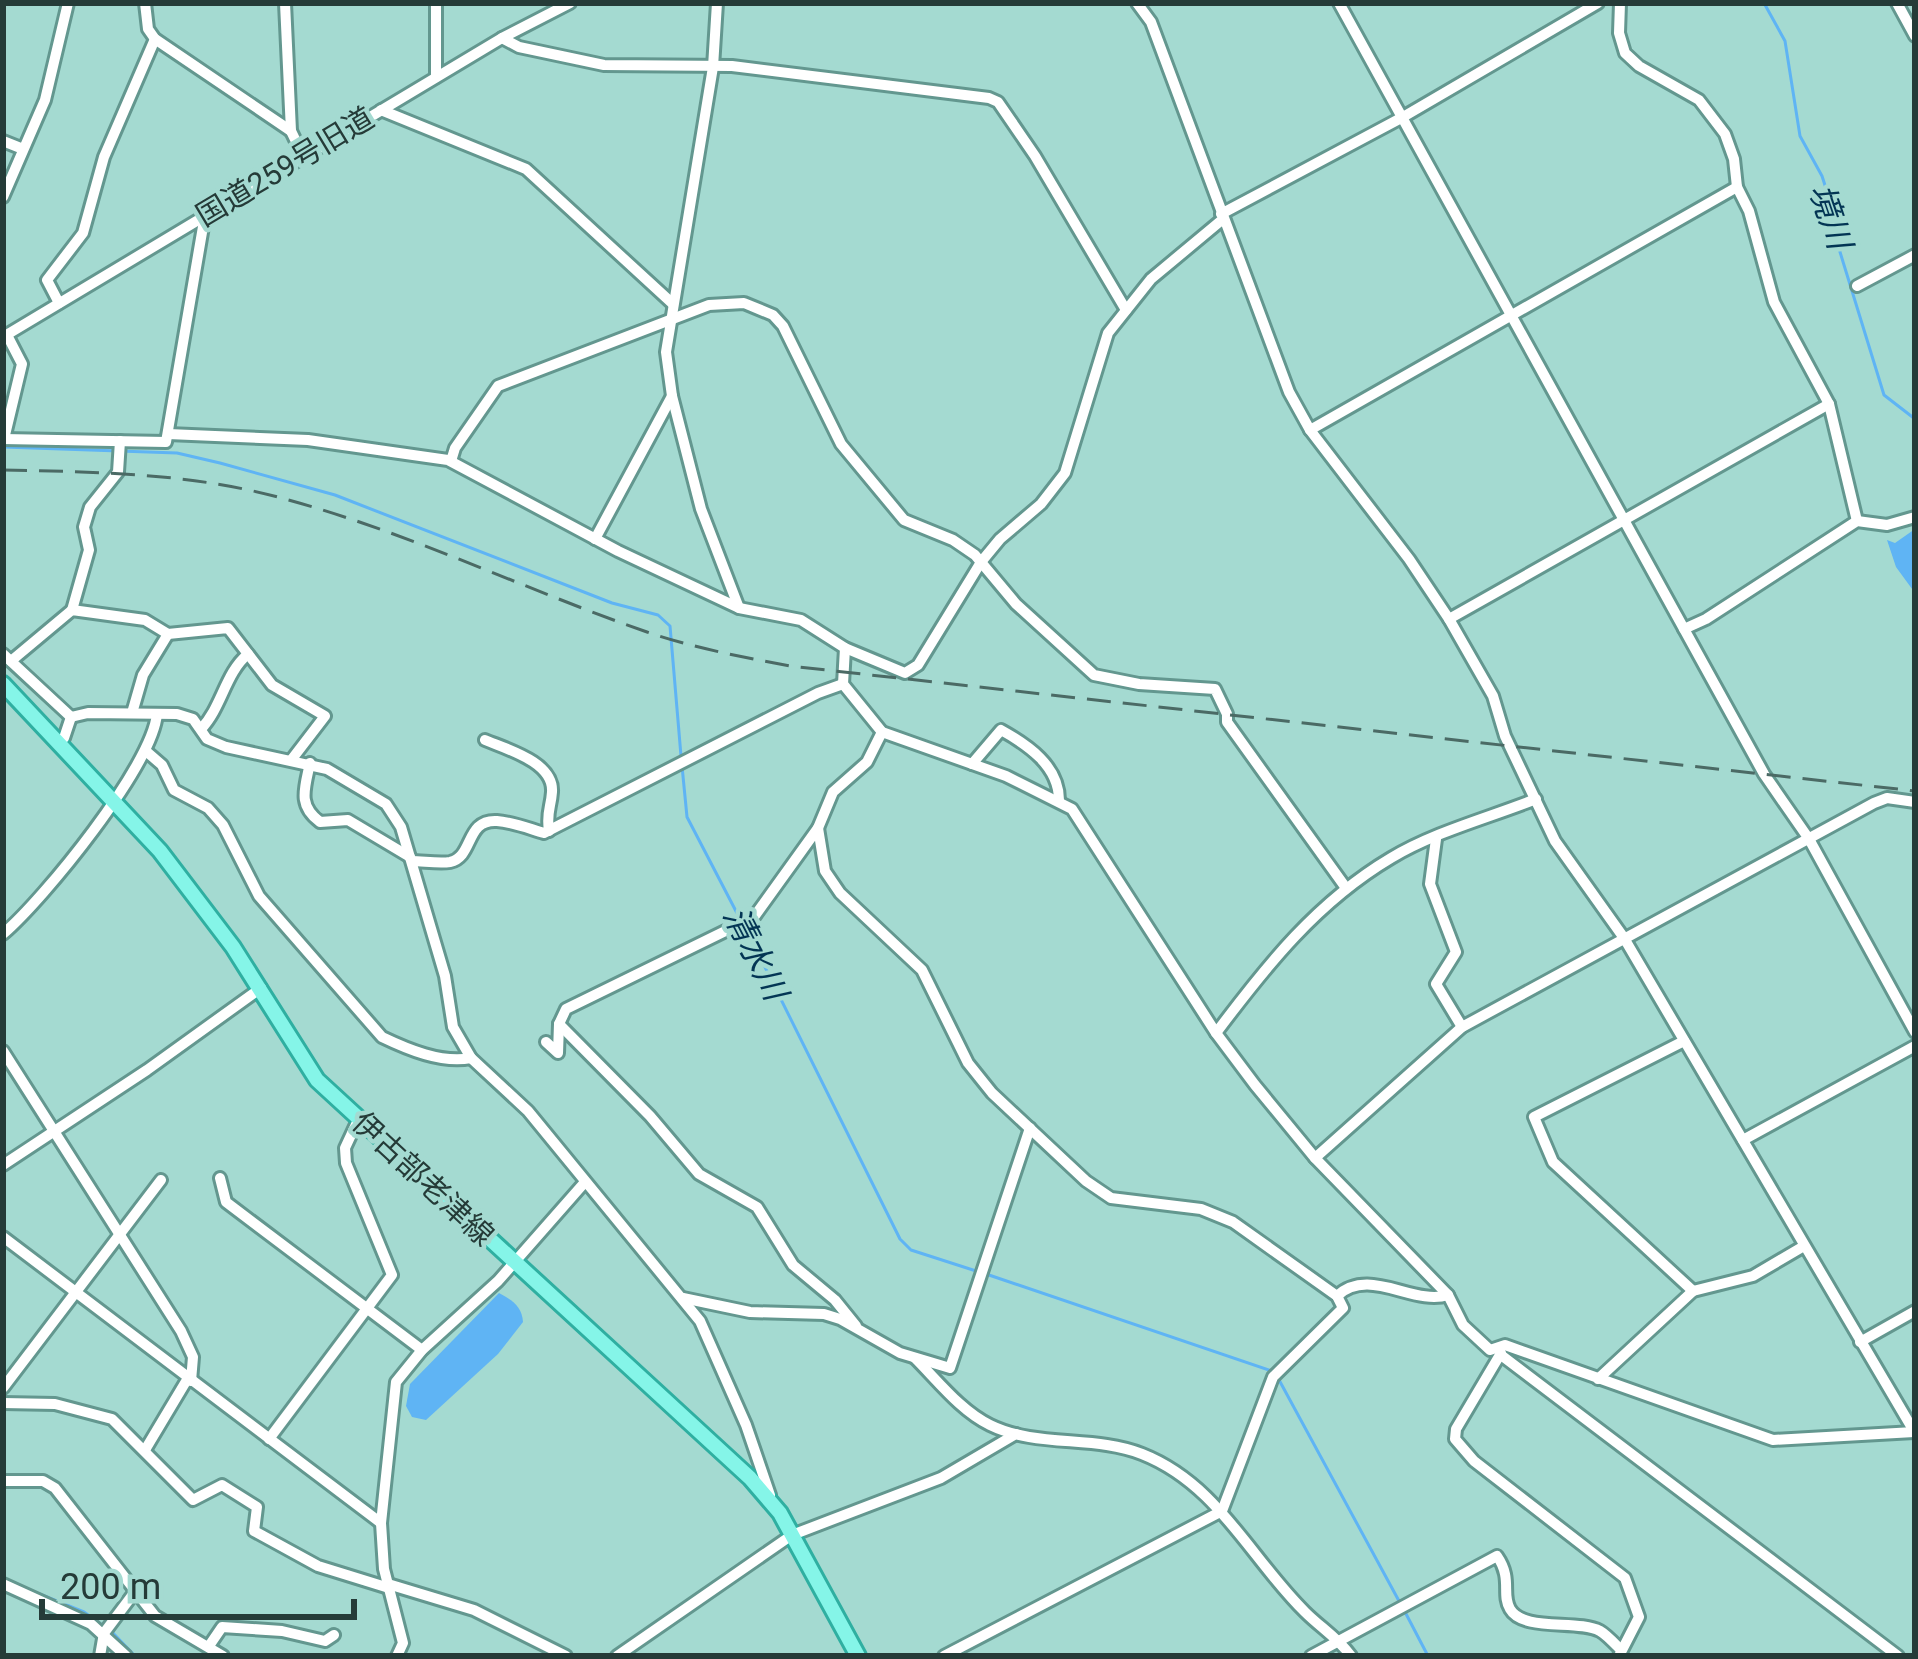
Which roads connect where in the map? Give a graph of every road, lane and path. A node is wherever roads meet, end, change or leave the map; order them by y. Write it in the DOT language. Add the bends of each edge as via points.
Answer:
graph roads {
  1 [pos="68,3"];
  2 [pos="77,3"];
  3 [pos="145,3"];
  4 [pos="285,3"];
  5 [pos="436,3"];
  6 [pos="570,3"];
  7 [pos="717,3"];
  8 [pos="1137,3"];
  9 [pos="1339,3"];
  10 [pos="1598,3"];
  11 [pos="1620,3"];
  12 [pos="1897,3"];
  13 [pos="64,33"];
  14 [pos="1915,36"];
  15 [pos="155,38"];
  16 [pos="502,38"];
  17 [pos="713,67"];
  18 [pos="436,77"];
  19 [pos="380,110"];
  20 [pos="1403,117"];
  21 [pos="291,131"];
  22 [pos="3,141"];
  23 [pos="23,148"];
  24 [pos="303,156"];
  25 [pos="1737,187"];
  26 [pos="3,197"];
  27 [pos="205,215"];
  28 [pos="1222,216"];
  29 [pos="1915,255"];
  30 [pos="1857,286"];
  31 [pos="59,303"];
  32 [pos="674,304"];
  33 [pos="1126,310"];
  34 [pos="1513,315"];
  35 [pos="671,320"];
  36 [pos="5,336"];
  37 [pos="672,396"];
  38 [pos="1829,404"];
  39 [pos="1310,430"];
  40 [pos="168,434"];
  41 [pos="3,439"];
  42 [pos="120,441"];
  43 [pos="451,460"];
  44 [pos="1915,517"];
  45 [pos="1625,520"];
  46 [pos="1857,520"];
  47 [pos="595,539"];
  48 [pos="981,562"];
  49 [pos="739,608"];
  50 [pos="72,610"];
  51 [pos="1449,619"];
  52 [pos="1684,629"];
  53 [pos="168,634"];
  54 [pos="845,648"];
  55 [pos="248,654"];
  56 [pos="7,657"];
  57 [pos="3,684"];
  58 [pos="843,684"];
  59 [pos="132,713"];
  60 [pos="157,714"];
  61 [pos="71,717"];
  62 [pos="201,729"];
  63 [pos="882,732"];
  64 [pos="484,740"];
  65 [pos="57,743"];
  66 [pos="147,752"];
  67 [pos="292,759"];
  68 [pos="310,763"];
  69 [pos="972,764"];
  70 [pos="1536,799"];
  71 [pos="114,800"];
  72 [pos="1059,800"];
  73 [pos="1915,802"];
  74 [pos="818,828"];
  75 [pos="549,831"];
  76 [pos="1436,838"];
  77 [pos="1809,839"];
  78 [pos="411,859"];
  79 [pos="1346,888"];
  80 [pos="3,934"];
  81 [pos="1624,938"];
  82 [pos="261,988"];
  83 [pos="559,1024"];
  84 [pos="1462,1027"];
  85 [pos="1915,1032"];
  86 [pos="1216,1033"];
  87 [pos="1684,1040"];
  88 [pos="546,1042"];
  89 [pos="1915,1046"];
  90 [pos="3,1051"];
  91 [pos="471,1058"];
  92 [pos="358,1120"];
  93 [pos="1030,1128"];
  94 [pos="55,1130"];
  95 [pos="1743,1140"];
  96 [pos="1316,1158"];
  97 [pos="3,1165"];
  98 [pos="220,1178"];
  99 [pos="161,1180"];
  100 [pos="585,1182"];
  101 [pos="121,1235"];
  102 [pos="3,1238"];
  103 [pos="1804,1246"];
  104 [pos="513,1263"];
  105 [pos="1693,1291"];
  106 [pos="76,1293"];
  107 [pos="1448,1295"];
  108 [pos="1337,1296"];
  109 [pos="683,1298"];
  110 [pos="368,1310"];
  111 [pos="1915,1311"];
  112 [pos="857,1329"];
  113 [pos="1860,1342"];
  114 [pos="422,1350"];
  115 [pos="1503,1350"];
  116 [pos="916,1358"];
  117 [pos="1598,1379"];
  118 [pos="190,1380"];
  119 [pos="3,1388"];
  120 [pos="3,1403"];
  121 [pos="1914,1433"];
  122 [pos="1016,1434"];
  123 [pos="269,1439"];
  124 [pos="145,1450"];
  125 [pos="3,1481"];
  126 [pos="1222,1511"];
  127 [pos="780,1514"];
  128 [pos="380,1522"];
  129 [pos="792,1535"];
  130 [pos="3,1584"];
  131 [pos="389,1586"];
  132 [pos="134,1593"];
  133 [pos="104,1633"];
  134 [pos="334,1635"];
  135 [pos="1339,1639"];
  136 [pos="209,1646"];
  137 [pos="400,1650"];
  138 [pos="1620,1653"];
  139 [pos="100,1656"];
  140 [pos="126,1656"];
  141 [pos="223,1656"];
  142 [pos="412,1656"];
  143 [pos="566,1656"];
  144 [pos="617,1656"];
  145 [pos="858,1656"];
  146 [pos="944,1656"];
  147 [pos="1311,1656"];
  148 [pos="1351,1656"];
  149 [pos="1898,1656"];
  1 -- 13 [label="street"];
  2 -- 13 [label="street"];
  3 -- 15 [label="street"];
  4 -- 21 [label="street"];
  5 -- 18 [label="street"];
  6 -- 16 [label="street, 国道259号旧道"];
  7 -- 17 [label="street"];
  8 -- 28 [label="street"];
  9 -- 20 [label="street"];
  10 -- 20 [label="street"];
  11 -- 25 [label="street" via="1625,53 1714,114"];
  12 -- 14 [label="street"];
  13 -- 23 [label="street"];
  15 -- 21 [label="street"];
  15 -- 31 [label="street" via="104,157 83,233 47,280"];
  16 -- 17 [label="street" via="604,65"];
  16 -- 18 [label="street, 国道259号旧道"];
  17 -- 32 [label="street"];
  17 -- 33 [label="street" via="998,102"];
  18 -- 19 [label="street, 国道259号旧道"];
  19 -- 24 [label="street, 国道259号旧道"];
  19 -- 32 [label="street" via="526,169"];
  20 -- 28 [label="street"];
  20 -- 34 [label="street"];
  21 -- 24 [label="street"];
  22 -- 23 [label="street"];
  23 -- 26 [label="street"];
  24 -- 27 [label="street, 国道259号旧道"];
  25 -- 34 [label="street"];
  25 -- 38 [label="street" via="1774,302"];
  27 -- 31 [label="street, 国道259号旧道"];
  27 -- 40 [label="street"];
  28 -- 33 [label="street"];
  28 -- 39 [label="street"];
  29 -- 30 [label="street"];
  31 -- 36 [label="street, 国道259号旧道"];
  32 -- 35 [label="street"];
  33 -- 48 [label="street" via="1108,333 1065,473"];
  34 -- 39 [label="street"];
  34 -- 45 [label="street"];
  35 -- 37 [label="street"];
  35 -- 43 [label="street" via="498,386"];
  35 -- 48 [label="street" via="731,302 773,315 836,436 894,508"];
  36 -- 41 [label="street" via="22,364"];
  37 -- 47 [label="street"];
  37 -- 49 [label="street" via="701,509"];
  38 -- 45 [label="street"];
  38 -- 46 [label="street"];
  39 -- 51 [label="street"];
  40 -- 42 [label="street" via="166,442"];
  40 -- 43 [label="street" via="308,440"];
  41 -- 42 [label="street"];
  42 -- 50 [label="street" via="114,481 84,527 88,550"];
  43 -- 47 [label="street"];
  44 -- 46 [label="street"];
  45 -- 51 [label="street"];
  45 -- 52 [label="street"];
  46 -- 52 [label="street"];
  47 -- 49 [label="street"];
  48 -- 54 [label="street" via="918,665 905,673"];
  48 -- 79 [label="street" via="1094,675 1214,689 1227,722"];
  49 -- 54 [label="street" via="801,620"];
  50 -- 53 [label="street" via="145,620"];
  50 -- 56 [label="street"];
  51 -- 70 [label="street"];
  52 -- 77 [label="street"];
  53 -- 55 [label="street" via="228,628"];
  53 -- 59 [label="street"];
  54 -- 58 [label="street"];
  55 -- 62 [label="street"];
  55 -- 67 [label="street" via="285,696 325,716"];
  56 -- 61 [label="street"];
  57 -- 65 [label="main road, 伊古部老津線"];
  58 -- 63 [label="street"];
  58 -- 75 [label="street"];
  59 -- 60 [label="street"];
  59 -- 61 [label="street"];
  60 -- 62 [label="street" via="193,719"];
  60 -- 66 [label="street"];
  61 -- 65 [label="street"];
  62 -- 67 [label="street" via="226,747"];
  63 -- 69 [label="street"];
  63 -- 74 [label="street" via="867,762 833,792"];
  64 -- 75 [label="street" via="549,777"];
  65 -- 71 [label="main road, 伊古部老津線"];
  66 -- 71 [label="street"];
  66 -- 91 [label="street" via="174,790 223,825 259,896 382,1037"];
  67 -- 68 [label="street"];
  68 -- 78 [label="street" via="386,803"];
  68 -- 78 [label="street" via="308,813 320,822 348,820"];
  69 -- 72 [label="street"];
  69 -- 72 [label="street" via="1001,730 1043,760"];
  70 -- 76 [label="street"];
  70 -- 81 [label="street" via="1555,841"];
  71 -- 80 [label="street"];
  71 -- 82 [label="main road, 伊古部老津線"];
  72 -- 86 [label="street"];
  73 -- 77 [label="street" via="1887,798"];
  74 -- 83 [label="street" via="754,917 566,1009"];
  74 -- 93 [label="street" via="825,871 840,893 922,970 968,1063"];
  75 -- 78 [label="street" via="482,823 452,862"];
  76 -- 79 [label="street"];
  76 -- 84 [label="street" via="1430,884 1456,952 1436,984"];
  77 -- 81 [label="street"];
  77 -- 85 [label="street"];
  78 -- 91 [label="street" via="453,1027"];
  79 -- 86 [label="street" via="1269,963"];
  81 -- 84 [label="street"];
  81 -- 87 [label="street"];
  82 -- 92 [label="main road, 伊古部老津線" via="317,1080"];
  82 -- 94 [label="street"];
  83 -- 88 [label="street" via="558,1053"];
  83 -- 112 [label="street" via="698,1174 757,1207 793,1265"];
  84 -- 96 [label="street"];
  86 -- 96 [label="street"];
  87 -- 95 [label="street"];
  87 -- 105 [label="street" via="1534,1118 1553,1162"];
  89 -- 95 [label="street"];
  90 -- 94 [label="street"];
  91 -- 100 [label="street" via="528,1111"];
  92 -- 104 [label="main road, 伊古部老津線"];
  92 -- 110 [label="street" via="346,1163 392,1274"];
  93 -- 108 [label="street" via="1111,1198 1201,1209 1233,1222"];
  93 -- 116 [label="street" via="954,1364"];
  94 -- 97 [label="street"];
  94 -- 101 [label="street"];
  95 -- 103 [label="street"];
  96 -- 107 [label="street"];
  98 -- 110 [label="street" via="226,1202"];
  99 -- 101 [label="street"];
  100 -- 104 [label="street"];
  100 -- 109 [label="street"];
  101 -- 106 [label="street"];
  101 -- 118 [label="street" via="181,1331 193,1357"];
  102 -- 106 [label="street"];
  103 -- 105 [label="street" via="1754,1276"];
  103 -- 113 [label="street"];
  104 -- 114 [label="street"];
  104 -- 127 [label="main road, 伊古部老津線"];
  105 -- 117 [label="street"];
  106 -- 118 [label="street"];
  106 -- 119 [label="street"];
  107 -- 108 [label="street" via="1433,1300 1373,1285"];
  107 -- 115 [label="street" via="1463,1325 1490,1350"];
  108 -- 126 [label="street" via="1343,1308 1276,1373"];
  109 -- 112 [label="street" via="750,1312 824,1314"];
  109 -- 127 [label="street" via="700,1321"];
  110 -- 114 [label="street"];
  110 -- 123 [label="street"];
  111 -- 113 [label="street"];
  112 -- 116 [label="street"];
  113 -- 121 [label="street"];
  114 -- 128 [label="street" via="404,1369 392,1402"];
  115 -- 117 [label="street"];
  115 -- 138 [label="street" via="1455,1439 1625,1578 1639,1617"];
  115 -- 149 [label="street"];
  116 -- 122 [label="street" via="986,1424"];
  117 -- 121 [label="street" via="1773,1440"];
  118 -- 123 [label="street"];
  118 -- 124 [label="street"];
  120 -- 124 [label="street" via="55,1404 112,1419"];
  122 -- 126 [label="street" via="1138,1453 1184,1477"];
  122 -- 129 [label="street" via="941,1478"];
  123 -- 128 [label="street"];
  124 -- 131 [label="street" via="193,1500 222,1485 253,1501 254,1531 318,1566"];
  125 -- 132 [label="street" via="56,1488"];
  126 -- 135 [label="street" via="1304,1612"];
  126 -- 146 [label="street"];
  127 -- 129 [label="main road, 伊古部老津線"];
  128 -- 131 [label="street"];
  129 -- 144 [label="street"];
  129 -- 145 [label="main road, 伊古部老津線"];
  130 -- 133 [label="street"];
  131 -- 137 [label="street"];
  131 -- 143 [label="street" via="474,1610"];
  132 -- 133 [label="street"];
  132 -- 136 [label="street" via="154,1616"];
  133 -- 139 [label="street"];
  133 -- 140 [label="street"];
  134 -- 136 [label="street" via="325,1641 222,1627"];
  135 -- 138 [label="street" via="1497,1556 1514,1614 1601,1631"];
  135 -- 147 [label="street"];
  135 -- 148 [label="street"];
  136 -- 141 [label="street"];
  137 -- 142 [label="street"];
}
